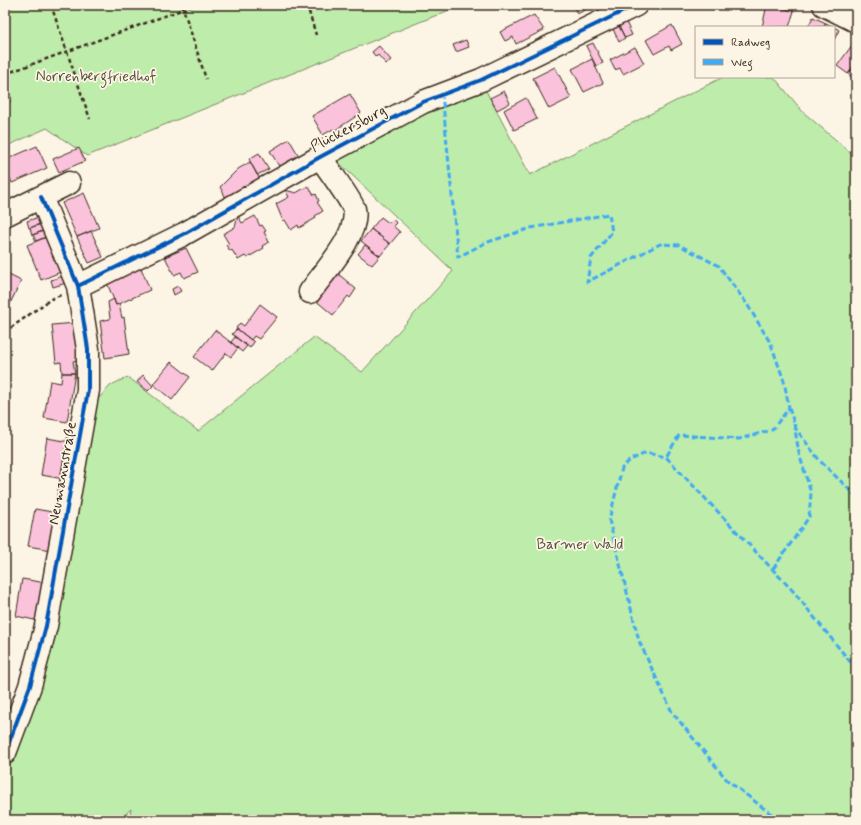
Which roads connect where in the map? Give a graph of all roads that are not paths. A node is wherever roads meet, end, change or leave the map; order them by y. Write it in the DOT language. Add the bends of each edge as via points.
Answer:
graph roads {
  1 [pos="636,5"];
  2 [pos="824,5"];
  3 [pos="856,21"];
  4 [pos="320,157"];
  5 [pos="69,183"];
  6 [pos="40,197"];
  7 [pos="5,215"];
  8 [pos="78,286"];
  9 [pos="310,292"];
  10 [pos="5,753"];
  1 -- 4 [label="street, Plückersburg" via="481,80 423,102"];
  2 -- 3 [label="street"];
  4 -- 8 [label="street, Plückersburg" via="184,234"];
  4 -- 9 [label="street" via="354,208 354,221 350,236"];
  5 -- 6 [label="street"];
  6 -- 7 [label="street"];
  6 -- 8 [label="street, Neumannstraße"];
  8 -- 10 [label="street, Neumannstraße" via="88,349 88,390 82,433 39,656"];
}
